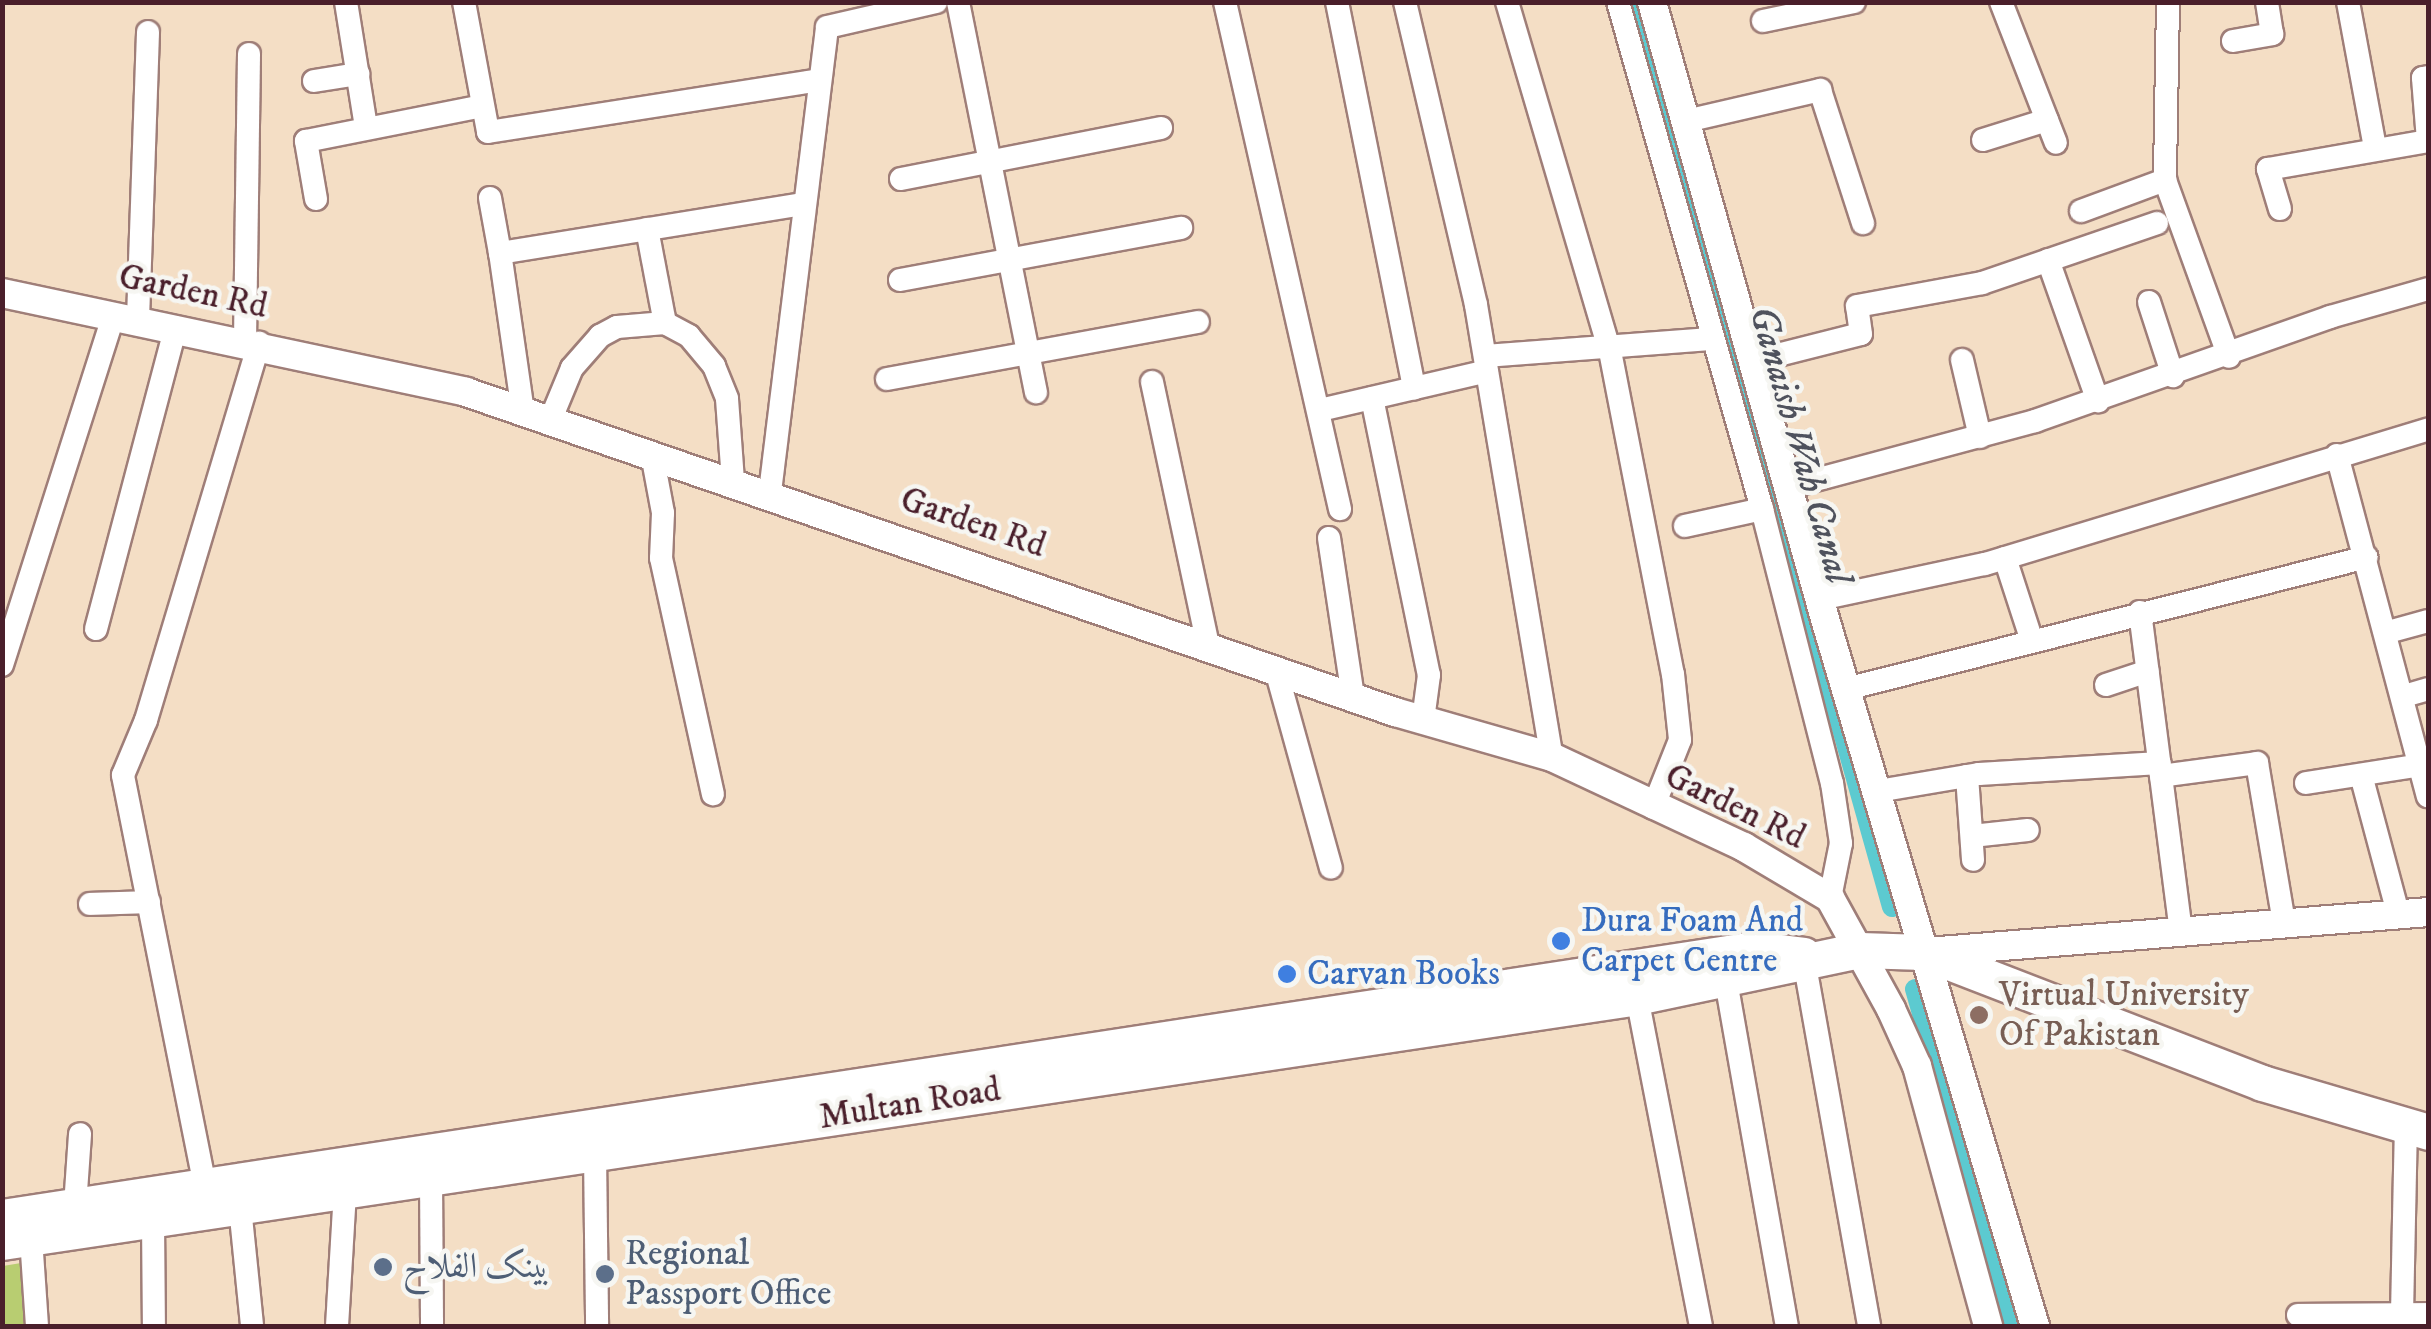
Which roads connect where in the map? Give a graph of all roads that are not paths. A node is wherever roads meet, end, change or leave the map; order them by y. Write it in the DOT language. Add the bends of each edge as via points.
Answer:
graph roads {
  1 [pos="346,2"];
  2 [pos="464,2"];
  3 [pos="833,2"];
  4 [pos="936,2"];
  5 [pos="958,2"];
  6 [pos="1225,2"];
  7 [pos="1337,2"];
  8 [pos="1405,2"];
  9 [pos="1507,2"];
  10 [pos="1618,2"];
  11 [pos="1652,2"];
  12 [pos="1854,2"];
  13 [pos="2000,2"];
  14 [pos="2168,2"];
  15 [pos="2266,2"];
  16 [pos="2348,2"];
  17 [pos="1763,21"];
  18 [pos="827,27"];
  19 [pos="148,32"];
  20 [pos="2232,41"];
  21 [pos="249,54"];
  22 [pos="358,74"];
  23 [pos="2428,77"];
  24 [pos="820,80"];
  25 [pos="314,81"];
  26 [pos="483,106"];
  27 [pos="2047,120"];
  28 [pos="1686,121"];
  29 [pos="366,128"];
  30 [pos="1161,128"];
  31 [pos="1982,140"];
  32 [pos="2428,140"];
  33 [pos="2056,144"];
  34 [pos="2374,148"];
  35 [pos="990,161"];
  36 [pos="901,178"];
  37 [pos="2165,180"];
  38 [pos="490,198"];
  39 [pos="316,199"];
  40 [pos="2110,200"];
  41 [pos="802,204"];
  42 [pos="2280,210"];
  43 [pos="2081,211"];
  44 [pos="1863,222"];
  45 [pos="2157,223"];
  46 [pos="1181,228"];
  47 [pos="647,229"];
  48 [pos="2126,233"];
  49 [pos="500,252"];
  50 [pos="1010,260"];
  51 [pos="2048,260"];
  52 [pos="900,280"];
  53 [pos="2428,289"];
  54 [pos="2,293"];
  55 [pos="2149,302"];
  56 [pos="126,316"];
  57 [pos="1198,322"];
  58 [pos="665,324"];
  59 [pos="176,327"];
  60 [pos="1710,340"];
  61 [pos="252,342"];
  62 [pos="1610,351"];
  63 [pos="1028,353"];
  64 [pos="2229,357"];
  65 [pos="1962,360"];
  66 [pos="1754,361"];
  67 [pos="1486,363"];
  68 [pos="2173,376"];
  69 [pos="887,379"];
  70 [pos="1152,382"];
  71 [pos="1414,388"];
  72 [pos="1036,392"];
  73 [pos="1372,398"];
  74 [pos="2098,401"];
  75 [pos="1320,410"];
  76 [pos="537,416"];
  77 [pos="2428,429"];
  78 [pos="1980,436"];
  79 [pos="652,454"];
  80 [pos="2337,455"];
  81 [pos="733,480"];
  82 [pos="1789,487"];
  83 [pos="770,492"];
  84 [pos="1340,509"];
  85 [pos="1762,510"];
  86 [pos="1685,526"];
  87 [pos="1330,538"];
  88 [pos="2367,557"];
  89 [pos="2006,558"];
  90 [pos="1820,599"];
  91 [pos="2140,612"];
  92 [pos="2428,621"];
  93 [pos="96,629"];
  94 [pos="2388,632"];
  95 [pos="2031,638"];
  96 [pos="1208,646"];
  97 [pos="2,665"];
  98 [pos="1276,670"];
  99 [pos="2148,671"];
  100 [pos="2106,685"];
  101 [pos="1846,690"];
  102 [pos="2428,690"];
  103 [pos="2404,696"];
  104 [pos="1353,697"];
  105 [pos="1422,720"];
  106 [pos="1552,758"];
  107 [pos="2421,765"];
  108 [pos="2160,770"];
  109 [pos="2361,774"];
  110 [pos="1967,776"];
  111 [pos="2306,783"];
  112 [pos="1878,791"];
  113 [pos="713,794"];
  114 [pos="2428,796"];
  115 [pos="1654,808"];
  116 [pos="2028,830"];
  117 [pos="1972,836"];
  118 [pos="1973,860"];
  119 [pos="1331,868"];
  120 [pos="1830,898"];
  121 [pos="149,902"];
  122 [pos="90,904"];
  123 [pos="2428,912"];
  124 [pos="2399,917"];
  125 [pos="2284,923"];
  126 [pos="2181,932"];
  127 [pos="1860,950"];
  128 [pos="1923,952"];
  129 [pos="1809,958"];
  130 [pos="1726,981"];
  131 [pos="1637,997"];
  132 [pos="2417,1129"];
  133 [pos="80,1134"];
  134 [pos="594,1153"];
  135 [pos="431,1178"];
  136 [pos="205,1186"];
  137 [pos="345,1191"];
  138 [pos="75,1206"];
  139 [pos="240,1206"];
  140 [pos="153,1220"];
  141 [pos="12,1232"];
  142 [pos="2402,1314"];
  143 [pos="2428,1314"];
  144 [pos="2298,1315"];
  145 [pos="37,1326"];
  146 [pos="154,1326"];
  147 [pos="252,1326"];
  148 [pos="337,1326"];
  149 [pos="432,1326"];
  150 [pos="597,1326"];
  151 [pos="1701,1326"];
  152 [pos="1787,1326"];
  153 [pos="1869,1326"];
  154 [pos="1988,1326"];
  155 [pos="2035,1326"];
  1 -- 22 [label="street"];
  2 -- 26 [label="street"];
  3 -- 18 [label="street"];
  4 -- 18 [label="street"];
  5 -- 35 [label="street"];
  6 -- 75 [label="street"];
  7 -- 71 [label="street"];
  8 -- 67 [label="street"];
  9 -- 62 [label="street"];
  10 -- 60 [label="street"];
  11 -- 28 [label="street"];
  12 -- 17 [label="street"];
  13 -- 27 [label="street"];
  14 -- 37 [label="street"];
  15 -- 20 [label="street" via="2272,34"];
  16 -- 34 [label="street"];
  18 -- 24 [label="street"];
  19 -- 56 [label="street"];
  21 -- 61 [label="street"];
  22 -- 25 [label="street"];
  22 -- 29 [label="street"];
  23 -- 32 [label="street" via="2422,78"];
  24 -- 26 [label="street" via="488,132"];
  24 -- 41 [label="street"];
  26 -- 29 [label="street"];
  27 -- 31 [label="street"];
  27 -- 33 [label="street"];
  28 -- 44 [label="street" via="1820,90"];
  28 -- 66 [label="street"];
  29 -- 39 [label="street" via="306,141"];
  30 -- 35 [label="street"];
  32 -- 34 [label="street"];
  34 -- 42 [label="street" via="2268,169"];
  35 -- 36 [label="street"];
  35 -- 50 [label="street"];
  37 -- 40 [label="street"];
  37 -- 64 [label="street"];
  38 -- 49 [label="street"];
  40 -- 43 [label="street"];
  40 -- 48 [label="street"];
  41 -- 47 [label="street"];
  41 -- 83 [label="street"];
  45 -- 48 [label="street"];
  46 -- 50 [label="street"];
  47 -- 49 [label="street"];
  47 -- 58 [label="street"];
  48 -- 51 [label="street"];
  49 -- 76 [label="street"];
  50 -- 52 [label="street"];
  50 -- 63 [label="street"];
  51 -- 66 [label="street" via="1982,282 1857,306 1861,334"];
  51 -- 74 [label="street"];
  53 -- 64 [label="street" via="2330,317"];
  54 -- 56 [label="street, Garden Rd"];
  55 -- 68 [label="street"];
  56 -- 59 [label="street, Garden Rd"];
  56 -- 97 [label="street"];
  57 -- 63 [label="street"];
  58 -- 76 [label="street" via="617,327 600,336"];
  58 -- 81 [label="street" via="689,336 714,366 726,399"];
  59 -- 61 [label="street, Garden Rd"];
  59 -- 93 [label="street"];
  60 -- 62 [label="street"];
  60 -- 85 [label="street"];
  61 -- 76 [label="street, Garden Rd"];
  61 -- 121 [label="street" via="146,720 124,775"];
  62 -- 67 [label="street"];
  62 -- 115 [label="street" via="1680,740"];
  63 -- 69 [label="street"];
  63 -- 72 [label="street"];
  64 -- 68 [label="street"];
  65 -- 78 [label="street"];
  66 -- 82 [label="street"];
  67 -- 71 [label="street"];
  67 -- 106 [label="street"];
  68 -- 74 [label="street"];
  70 -- 96 [label="street"];
  71 -- 73 [label="street"];
  73 -- 75 [label="street"];
  73 -- 105 [label="street" via="1429,675"];
  74 -- 78 [label="street"];
  75 -- 84 [label="street"];
  76 -- 79 [label="street, Garden Rd"];
  77 -- 80 [label="street"];
  78 -- 82 [label="street"];
  79 -- 81 [label="street, Garden Rd"];
  79 -- 113 [label="street" via="663,513 661,558"];
  80 -- 88 [label="street"];
  80 -- 89 [label="street"];
  81 -- 83 [label="street, Garden Rd"];
  82 -- 90 [label="street"];
  83 -- 96 [label="street, Garden Rd"];
  85 -- 86 [label="street"];
  85 -- 120 [label="street" via="1832,783 1841,843"];
  87 -- 104 [label="street"];
  88 -- 91 [label="street"];
  88 -- 94 [label="street"];
  89 -- 90 [label="street"];
  89 -- 95 [label="street"];
  90 -- 101 [label="street"];
  91 -- 95 [label="street"];
  91 -- 99 [label="street"];
  92 -- 94 [label="street"];
  94 -- 103 [label="street"];
  95 -- 101 [label="street"];
  96 -- 98 [label="street, Garden Rd"];
  98 -- 104 [label="street, Garden Rd"];
  98 -- 119 [label="street"];
  99 -- 100 [label="street"];
  99 -- 108 [label="street"];
  101 -- 112 [label="street"];
  102 -- 103 [label="street"];
  103 -- 107 [label="street"];
  104 -- 105 [label="street, Garden Rd"];
  105 -- 106 [label="street, Garden Rd"];
  106 -- 115 [label="street, Garden Rd"];
  107 -- 109 [label="street"];
  107 -- 114 [label="street"];
  108 -- 110 [label="street"];
  108 -- 125 [label="street" via="2257,763"];
  108 -- 126 [label="street"];
  109 -- 111 [label="street"];
  109 -- 124 [label="street"];
  110 -- 112 [label="street"];
  110 -- 117 [label="street"];
  112 -- 128 [label="street"];
  115 -- 120 [label="street, Garden Rd" via="1744,847"];
  116 -- 117 [label="street"];
  117 -- 118 [label="street"];
  120 -- 127 [label="street, Garden Rd"];
  121 -- 122 [label="street"];
  121 -- 136 [label="street"];
  123 -- 124 [label="street"];
  124 -- 125 [label="street"];
  125 -- 126 [label="street"];
  126 -- 128 [label="street"];
  127 -- 128 [label="main road, Multan Road"];
  127 -- 129 [label="main road, Multan Road"];
  127 -- 154 [label="street, Garden Rd" via="1916,1066"];
  128 -- 132 [label="main road, Multan Road" via="2262,1083"];
  128 -- 155 [label="street"];
  129 -- 130 [label="main road, Multan Road"];
  129 -- 136 [label="main road, Multan Road" via="1754,950"];
  129 -- 153 [label="street"];
  130 -- 131 [label="main road, Multan Road"];
  130 -- 152 [label="street"];
  131 -- 134 [label="main road, Multan Road"];
  131 -- 151 [label="street"];
  132 -- 142 [label="street"];
  133 -- 138 [label="street"];
  134 -- 135 [label="main road, Multan Road"];
  134 -- 150 [label="street"];
  135 -- 137 [label="main road, Multan Road"];
  135 -- 149 [label="street"];
  136 -- 138 [label="main road, Multan Road"];
  137 -- 139 [label="main road, Multan Road"];
  137 -- 148 [label="street"];
  138 -- 141 [label="main road, Multan Road"];
  139 -- 140 [label="main road, Multan Road"];
  139 -- 147 [label="street"];
  140 -- 141 [label="main road, Multan Road"];
  140 -- 146 [label="street"];
  141 -- 145 [label="street"];
  142 -- 143 [label="street"];
  142 -- 144 [label="street"];
}
